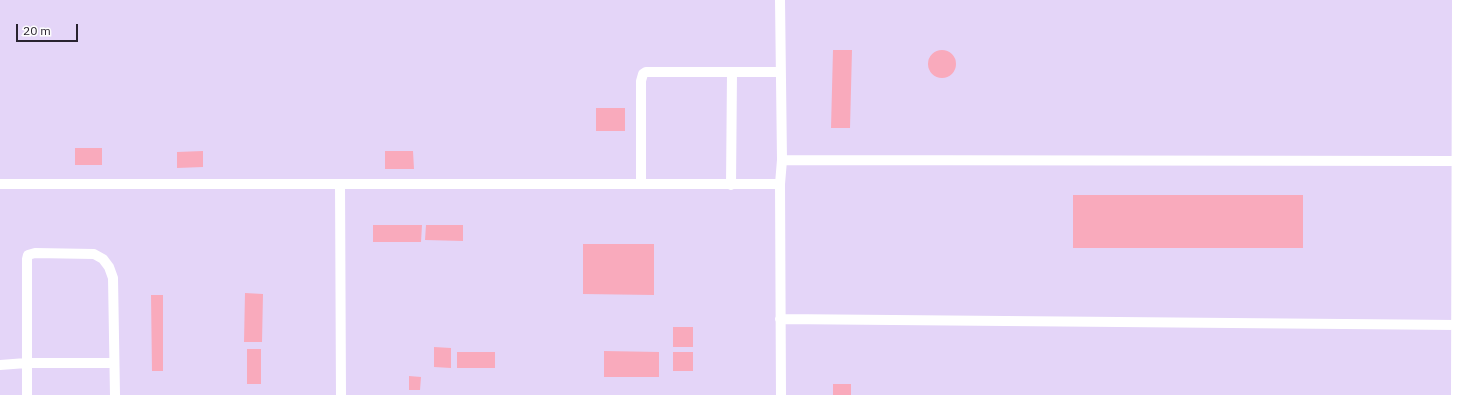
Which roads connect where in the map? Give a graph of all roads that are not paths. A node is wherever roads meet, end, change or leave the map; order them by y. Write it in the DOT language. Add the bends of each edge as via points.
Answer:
graph roads {
  1 [pos="780,0"];
  2 [pos="1457,0"];
  3 [pos="780,72"];
  4 [pos="732,73"];
  5 [pos="782,160"];
  6 [pos="1456,161"];
  7 [pos="0,184"];
  8 [pos="340,184"];
  9 [pos="641,184"];
  10 [pos="780,184"];
  11 [pos="731,185"];
  12 [pos="780,319"];
  13 [pos="1457,325"];
  14 [pos="26,363"];
  15 [pos="114,363"];
  16 [pos="0,365"];
  17 [pos="27,395"];
  18 [pos="115,395"];
  19 [pos="341,395"];
  20 [pos="780,395"];
  21 [pos="1456,395"];
  1 -- 3 [label="lane"];
  2 -- 6 [label="lane"];
  3 -- 4 [label="lane"];
  3 -- 5 [label="lane"];
  4 -- 9 [label="lane" via="643,74"];
  4 -- 11 [label="lane"];
  5 -- 6 [label="lane"];
  5 -- 10 [label="lane"];
  6 -- 13 [label="lane"];
  7 -- 8 [label="lane"];
  8 -- 9 [label="lane"];
  8 -- 19 [label="lane"];
  9 -- 11 [label="lane"];
  10 -- 11 [label="lane"];
  10 -- 12 [label="lane"];
  12 -- 13 [label="lane"];
  12 -- 20 [label="lane"];
  13 -- 21 [label="lane"];
  14 -- 15 [label="lane"];
  14 -- 15 [label="lane" via="27,259 28,255 35,253 94,254 103,259 109,267 113,278"];
  14 -- 16 [label="lane"];
  14 -- 17 [label="lane"];
  15 -- 18 [label="lane"];
}
